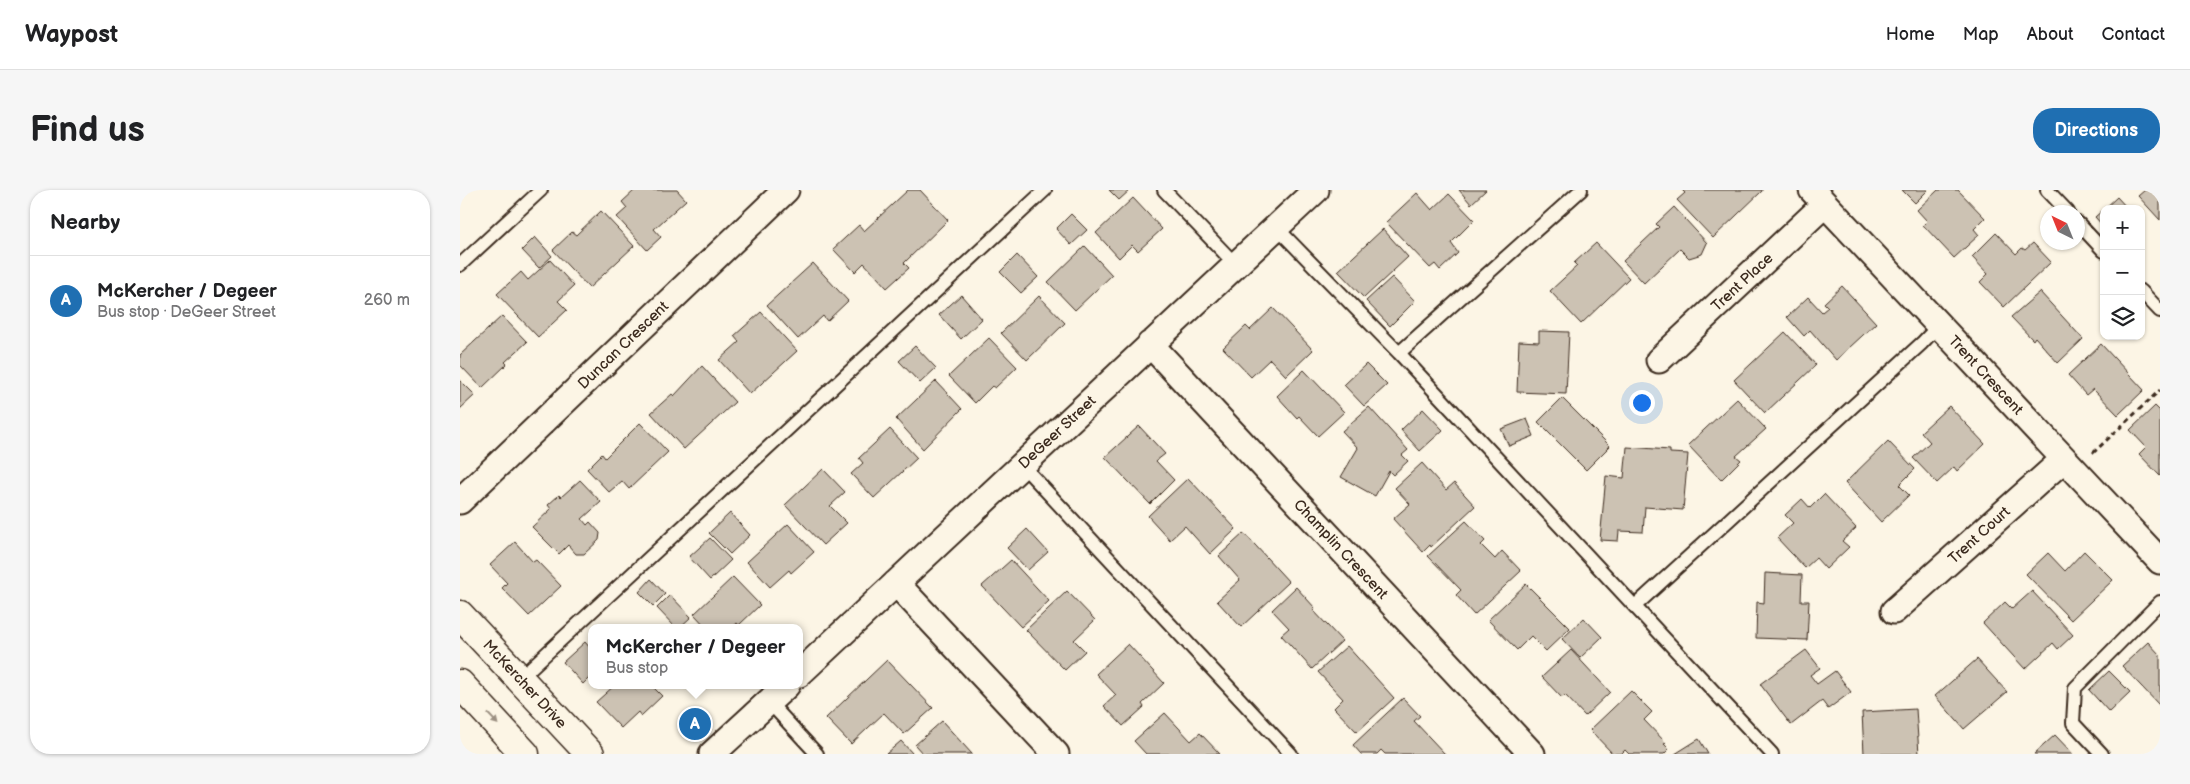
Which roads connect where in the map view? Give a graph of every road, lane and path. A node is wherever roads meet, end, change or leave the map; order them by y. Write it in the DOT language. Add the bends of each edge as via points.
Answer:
graph roads {
  1 [pos="541,190"];
  2 [pos="786,190"];
  3 [pos="1045,190"];
  4 [pos="1164,190"];
  5 [pos="1316,190"];
  6 [pos="1581,190"];
  7 [pos="2047,190"];
  8 [pos="1819,197"];
  9 [pos="2061,205"];
  10 [pos="1277,228"];
  11 [pos="2085,231"];
  12 [pos="2103,250"];
  13 [pos="460,265"];
  14 [pos="1236,265"];
  15 [pos="2145,295"];
  16 [pos="2160,311"];
  17 [pos="1939,325"];
  18 [pos="1150,344"];
  19 [pos="1400,354"];
  20 [pos="1659,360"];
  21 [pos="2160,390"];
  22 [pos="1022,465"];
  23 [pos="2072,467"];
  24 [pos="460,501"];
  25 [pos="2160,561"];
  26 [pos="896,583"];
  27 [pos="2160,602"];
  28 [pos="1635,606"];
  29 [pos="1894,611"];
  30 [pos="460,615"];
  31 [pos="803,670"];
  32 [pos="520,678"];
  33 [pos="460,684"];
  34 [pos="783,689"];
  35 [pos="768,702"];
  36 [pos="525,754"];
  37 [pos="590,754"];
  38 [pos="712,754"];
  39 [pos="817,754"];
  40 [pos="1056,754"];
  41 [pos="1291,754"];
  42 [pos="1532,754"];
  43 [pos="1772,754"];
  44 [pos="2102,754"];
  1 -- 13 [label="lane"];
  2 -- 24 [label="street, Duncan Crescent"];
  3 -- 32 [label="lane"];
  4 -- 14 [label="lane"];
  5 -- 10 [label="street, DeGeer Street"];
  6 -- 19 [label="lane"];
  7 -- 9 [label="lane"];
  8 -- 17 [label="street, Trent Crescent"];
  8 -- 20 [label="street, Trent Place"];
  10 -- 14 [label="street, DeGeer Street"];
  10 -- 19 [label="lane"];
  11 -- 12 [label="lane"];
  14 -- 18 [label="street, DeGeer Street"];
  15 -- 16 [label="lane"];
  17 -- 23 [label="street, Trent Crescent"];
  17 -- 28 [label="lane"];
  18 -- 22 [label="street, DeGeer Street"];
  18 -- 42 [label="street, Champlin Crescent"];
  19 -- 28 [label="lane"];
  21 -- 23 [label="path" via="2092,455"];
  22 -- 26 [label="street, DeGeer Street"];
  22 -- 41 [label="lane"];
  23 -- 25 [label="street, Trent Crescent"];
  23 -- 29 [label="street, Trent Court"];
  26 -- 31 [label="street, DeGeer Street"];
  26 -- 40 [label="street"];
  27 -- 44 [label="lane" via="2075,688 2073,724"];
  28 -- 43 [label="lane"];
  30 -- 32 [label="main road, McKercher Drive"];
  32 -- 37 [label="main road, McKercher Drive"];
  33 -- 36 [label="main road, one-way"];
  34 -- 35 [label="street"];
  35 -- 38 [label="street"];
  35 -- 39 [label="lane"];
}
